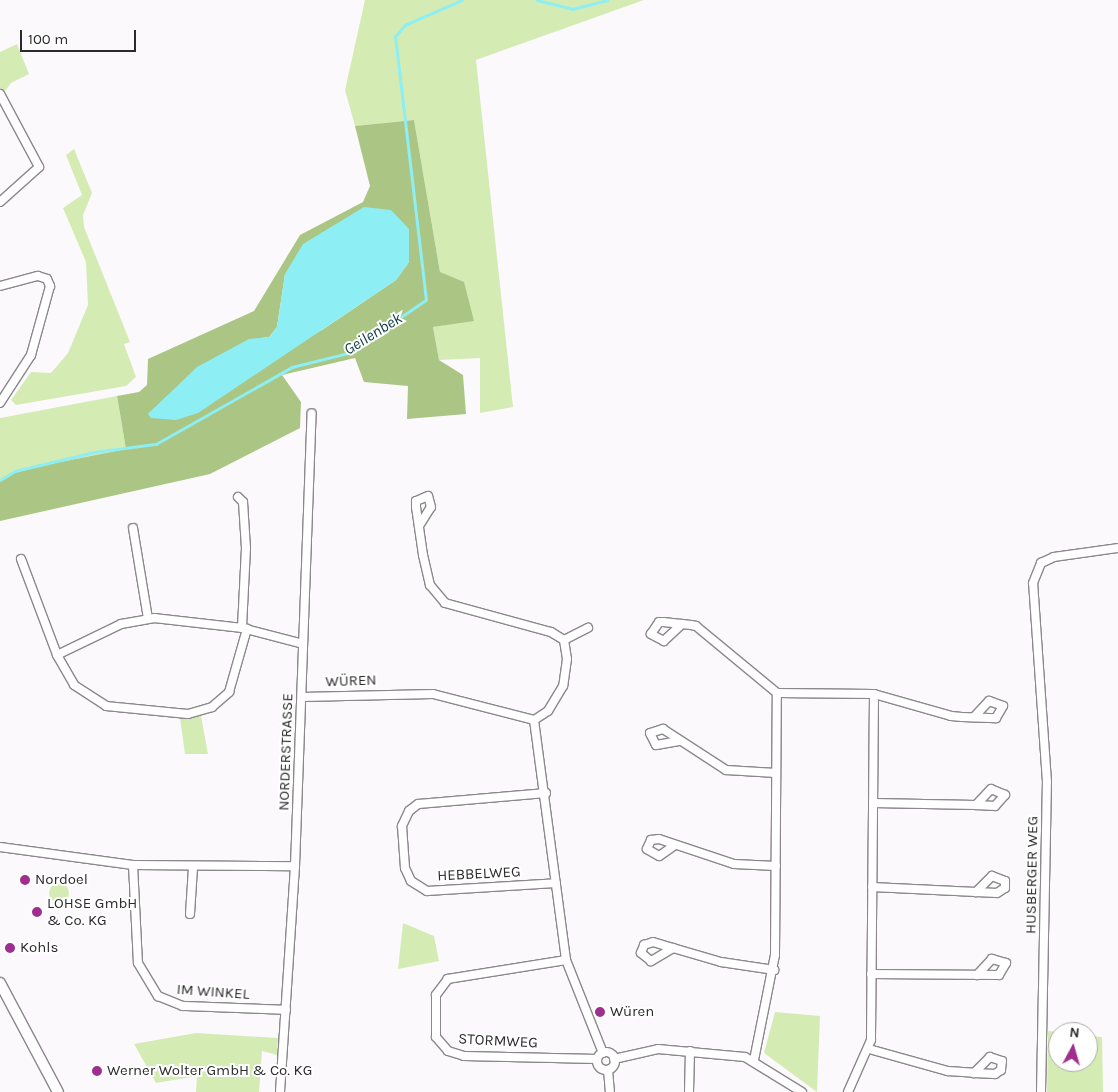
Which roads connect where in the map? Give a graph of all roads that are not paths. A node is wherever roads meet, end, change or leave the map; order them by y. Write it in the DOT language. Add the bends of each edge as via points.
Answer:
graph roads {
  1 [pos="0,94"];
  2 [pos="0,202"];
  3 [pos="0,286"];
  4 [pos="0,403"];
  5 [pos="312,413"];
  6 [pos="238,497"];
  7 [pos="419,526"];
  8 [pos="133,528"];
  9 [pos="1118,548"];
  10 [pos="21,559"];
  11 [pos="148,618"];
  12 [pos="682,624"];
  13 [pos="588,628"];
  14 [pos="244,629"];
  15 [pos="564,640"];
  16 [pos="304,644"];
  17 [pos="58,655"];
  18 [pos="777,693"];
  19 [pos="874,694"];
  20 [pos="302,697"];
  21 [pos="974,717"];
  22 [pos="534,720"];
  23 [pos="679,741"];
  24 [pos="776,773"];
  25 [pos="546,793"];
  26 [pos="873,802"];
  27 [pos="976,805"];
  28 [pos="675,844"];
  29 [pos="0,847"];
  30 [pos="133,865"];
  31 [pos="295,866"];
  32 [pos="776,866"];
  33 [pos="193,867"];
  34 [pos="556,884"];
  35 [pos="872,887"];
  36 [pos="976,892"];
  37 [pos="190,914"];
  38 [pos="673,948"];
  39 [pos="566,960"];
  40 [pos="774,970"];
  41 [pos="871,974"];
  42 [pos="977,975"];
  43 [pos="0,983"];
  44 [pos="286,1010"];
  45 [pos="870,1049"];
  46 [pos="690,1051"];
  47 [pos="603,1053"];
  48 [pos="614,1058"];
  49 [pos="597,1060"];
  50 [pos="754,1060"];
  51 [pos="608,1070"];
  52 [pos="974,1073"];
  53 [pos="58,1092"];
  54 [pos="280,1092"];
  55 [pos="610,1092"];
  56 [pos="689,1092"];
  57 [pos="802,1092"];
  58 [pos="848,1092"];
  59 [pos="1041,1092"];
  1 -- 2 [label="street" via="39,167"];
  3 -- 4 [label="street" via="38,276 47,279 50,286 31,355"];
  5 -- 16 [label="street, NORDERSTRASSE"];
  6 -- 14 [label="street" via="243,502 246,548"];
  7 -- 15 [label="street" via="428,579 445,603 551,632"];
  8 -- 11 [label="street"];
  9 -- 59 [label="street, HUSBERGER WEG" via="1041,563 1033,583 1047,782"];
  10 -- 17 [label="street"];
  11 -- 14 [label="street"];
  11 -- 17 [label="street" via="104,631"];
  12 -- 18 [label="street" via="701,629"];
  13 -- 15 [label="street"];
  14 -- 16 [label="street"];
  14 -- 17 [label="street" via="229,692 212,707 188,714 118,709 100,704 74,684"];
  15 -- 22 [label="street" via="567,668 563,686 548,711"];
  16 -- 20 [label="street, NORDERSTRASSE"];
  18 -- 19 [label="street"];
  18 -- 24 [label="street"];
  19 -- 21 [label="street" via="942,715"];
  19 -- 26 [label="street"];
  20 -- 22 [label="street, WÜREN" via="433,694"];
  20 -- 31 [label="street, NORDERSTRASSE"];
  22 -- 25 [label="street"];
  23 -- 24 [label="street" via="726,770"];
  24 -- 32 [label="street"];
  25 -- 34 [label="street"];
  25 -- 34 [label="street, HEBBELWEG" via="418,804 409,811 402,826 405,868 411,881 428,891"];
  26 -- 27 [label="street"];
  26 -- 35 [label="street"];
  28 -- 32 [label="street" via="734,864"];
  29 -- 30 [label="street"];
  30 -- 33 [label="street"];
  30 -- 44 [label="street, IM WINKEL" via="138,963 158,996 175,1005"];
  31 -- 33 [label="street"];
  31 -- 44 [label="street, NORDERSTRASSE"];
  32 -- 40 [label="street"];
  33 -- 37 [label="street"];
  34 -- 39 [label="street"];
  35 -- 36 [label="street"];
  35 -- 41 [label="street"];
  38 -- 40 [label="street"];
  39 -- 47 [label="street"];
  39 -- 49 [label="street, STORMWEG" via="448,979 436,995 436,1037 448,1051 464,1056"];
  40 -- 50 [label="street"];
  41 -- 42 [label="street"];
  41 -- 45 [label="street"];
  43 -- 53 [label="main road"];
  44 -- 54 [label="street, NORDERSTRASSE"];
  45 -- 52 [label="street" via="933,1069"];
  45 -- 58 [label="street"];
  46 -- 48 [label="street" via="649,1050"];
  46 -- 50 [label="street"];
  46 -- 56 [label="street"];
  47 -- 48 [label="street"];
  47 -- 49 [label="street"];
  48 -- 51 [label="street"];
  49 -- 51 [label="street" via="600,1068"];
  50 -- 57 [label="street"];
  51 -- 55 [label="street"];
}
